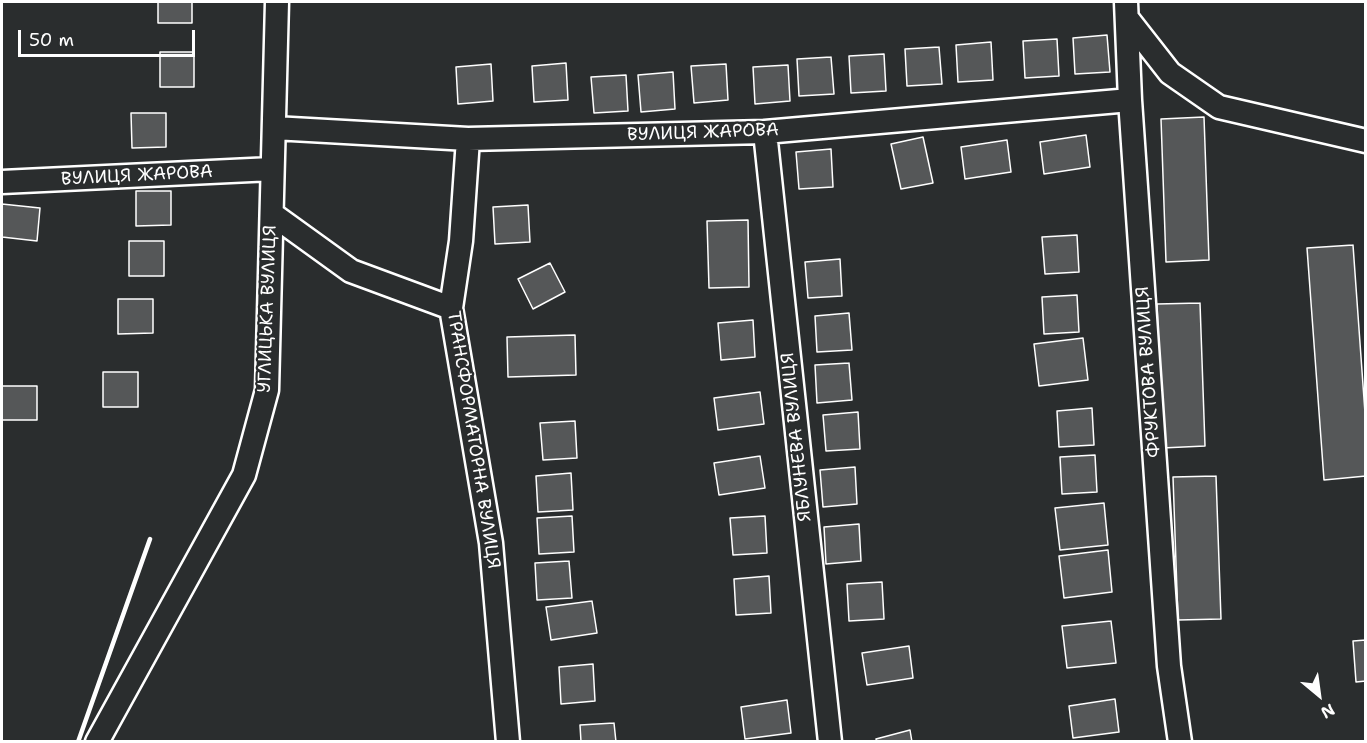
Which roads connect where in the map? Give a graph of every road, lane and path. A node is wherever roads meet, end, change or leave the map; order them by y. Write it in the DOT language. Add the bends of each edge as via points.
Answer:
graph roads {
  1 [pos="278,2"];
  2 [pos="1127,10"];
  3 [pos="1130,100"];
  4 [pos="274,128"];
  5 [pos="765,132"];
  6 [pos="468,139"];
  7 [pos="1365,141"];
  8 [pos="272,169"];
  9 [pos="2,182"];
  10 [pos="272,214"];
  11 [pos="451,308"];
  12 [pos="97,741"];
  13 [pos="508,741"];
  14 [pos="830,741"];
  15 [pos="1180,741"];
  1 -- 4 [label="street, УГЛИЦЬКА ВУЛИЦЯ"];
  2 -- 3 [label="street, ФРУКТОВА ВУЛИЦЯ"];
  2 -- 7 [label="street" via="1170,74 1219,107"];
  3 -- 5 [label="street, ВУЛИЦЯ ЖАРОВА"];
  3 -- 15 [label="street, ФРУКТОВА ВУЛИЦЯ" via="1169,666"];
  4 -- 6 [label="street, ВУЛИЦЯ ЖАРОВА"];
  4 -- 8 [label="street, УГЛИЦЬКА ВУЛИЦЯ"];
  5 -- 6 [label="street, ВУЛИЦЯ ЖАРОВА"];
  5 -- 14 [label="street, ЯБЛУНЕВА ВУЛИЦЯ"];
  6 -- 11 [label="street, ТРАНСФОРМАТОРНА ВУЛИЦЯ" via="461,241"];
  8 -- 9 [label="street, ВУЛИЦЯ ЖАРОВА"];
  8 -- 10 [label="street, УГЛИЦЬКА ВУЛИЦЯ"];
  10 -- 11 [label="street" via="351,271"];
  10 -- 12 [label="street, УГЛИЦЬКА ВУЛИЦЯ" via="267,390 244,475"];
  11 -- 13 [label="street, ТРАНСФОРМАТОРНА ВУЛИЦЯ" via="491,543"];
}
